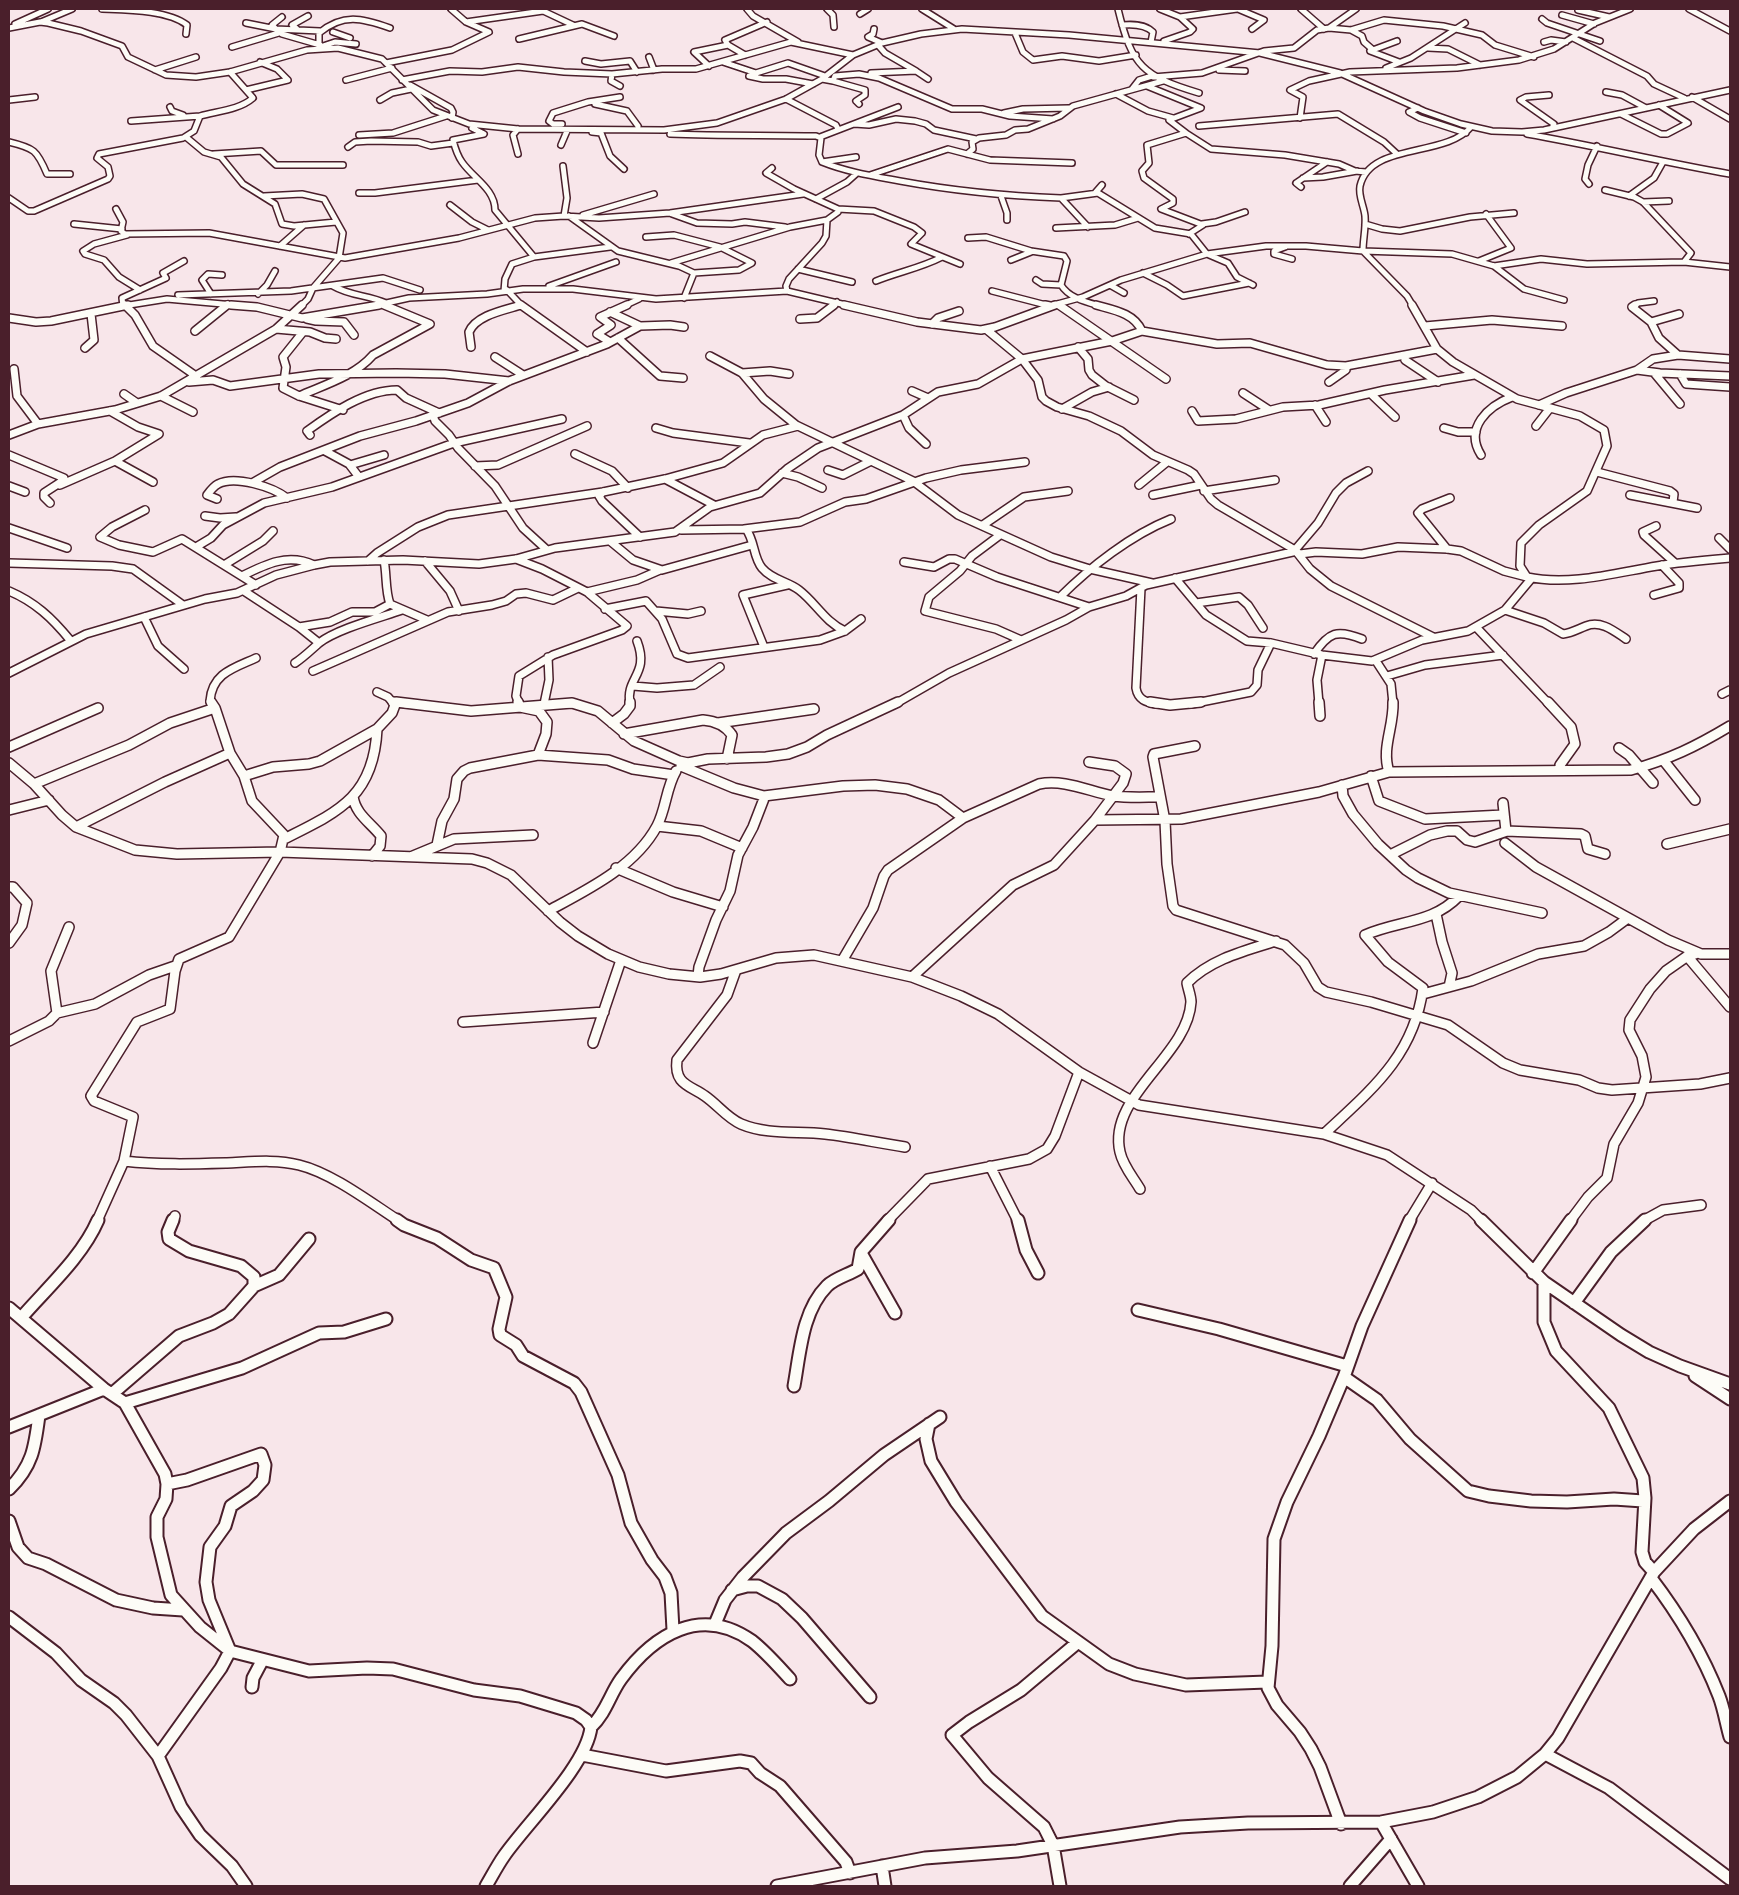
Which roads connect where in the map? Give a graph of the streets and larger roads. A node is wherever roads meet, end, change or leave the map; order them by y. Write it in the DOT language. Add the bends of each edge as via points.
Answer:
graph roads {
  1 [pos="48,9"];
  2 [pos="72,9"];
  3 [pos="102,9"];
  4 [pos="451,9"];
  5 [pos="747,9"];
  6 [pos="827,9"];
  7 [pos="868,9"];
  8 [pos="922,9"];
  9 [pos="1118,9"];
  10 [pos="1160,9"];
  11 [pos="1237,9"];
  12 [pos="1301,9"];
  13 [pos="1356,9"];
  14 [pos="1690,9"];
  15 [pos="541,10"];
  16 [pos="1221,10"];
  17 [pos="1578,10"];
  18 [pos="1628,10"];
  19 [pos="860,14"];
  20 [pos="1634,14"];
  21 [pos="1562,15"];
  22 [pos="308,16"];
  23 [pos="282,17"];
  24 [pos="1609,17"];
  25 [pos="1180,18"];
  26 [pos="1542,19"];
  27 [pos="40,22"];
  28 [pos="466,22"];
  29 [pos="767,22"];
  30 [pos="48,23"];
  31 [pos="246,23"];
  32 [pos="1465,23"];
  33 [pos="1594,24"];
  34 [pos="573,25"];
  35 [pos="1122,25"];
  36 [pos="834,27"];
  37 [pos="9,28"];
  38 [pos="390,28"];
  39 [pos="297,29"];
  40 [pos="874,29"];
  41 [pos="954,29"];
  42 [pos="1252,29"];
  43 [pos="1326,29"];
  44 [pos="1457,29"];
  45 [pos="1351,30"];
  46 [pos="277,31"];
  47 [pos="320,31"];
  48 [pos="1730,31"];
  49 [pos="333,32"];
  50 [pos="101,33"];
  51 [pos="1015,33"];
  52 [pos="186,34"];
  53 [pos="1580,34"];
  54 [pos="614,36"];
  55 [pos="1173,38"];
  56 [pos="1573,38"];
  57 [pos="1127,39"];
  58 [pos="1187,39"];
  59 [pos="519,40"];
  60 [pos="1194,40"];
  61 [pos="1397,41"];
  62 [pos="1600,41"];
  63 [pos="347,42"];
  64 [pos="798,42"];
  65 [pos="1151,42"];
  66 [pos="1544,42"];
  67 [pos="1566,42"];
  68 [pos="1162,43"];
  69 [pos="356,44"];
  70 [pos="880,44"];
  71 [pos="728,45"];
  72 [pos="1590,46"];
  73 [pos="232,47"];
  74 [pos="320,47"];
  75 [pos="1428,48"];
  76 [pos="1556,48"];
  77 [pos="1372,49"];
  78 [pos="1262,52"];
  79 [pos="853,55"];
  80 [pos="1136,55"];
  81 [pos="649,56"];
  82 [pos="745,56"];
  83 [pos="196,57"];
  84 [pos="1534,57"];
  85 [pos="526,61"];
  86 [pos="585,61"];
  87 [pos="260,62"];
  88 [pos="386,62"];
  89 [pos="723,62"];
  90 [pos="1399,62"];
  91 [pos="710,66"];
  92 [pos="1480,66"];
  93 [pos="392,68"];
  94 [pos="525,68"];
  95 [pos="1383,69"];
  96 [pos="155,70"];
  97 [pos="636,70"];
  98 [pos="654,70"];
  99 [pos="832,70"];
  100 [pos="1214,70"];
  101 [pos="1244,71"];
  102 [pos="230,72"];
  103 [pos="916,72"];
  104 [pos="1340,72"];
  105 [pos="612,74"];
  106 [pos="744,74"];
  107 [pos="859,74"];
  108 [pos="1153,76"];
  109 [pos="824,77"];
  110 [pos="834,78"];
  111 [pos="928,79"];
  112 [pos="346,80"];
  113 [pos="403,81"];
  114 [pos="1163,81"];
  115 [pos="813,84"];
  116 [pos="620,86"];
  117 [pos="1147,86"];
  118 [pos="411,89"];
  119 [pos="1132,89"];
  120 [pos="246,90"];
  121 [pos="1730,90"];
  122 [pos="1606,92"];
  123 [pos="1116,94"];
  124 [pos="1199,94"];
  125 [pos="1549,95"];
  126 [pos="35,96"];
  127 [pos="620,97"];
  128 [pos="1692,97"];
  129 [pos="1684,98"];
  130 [pos="9,100"];
  131 [pos="380,100"];
  132 [pos="786,100"];
  133 [pos="581,104"];
  134 [pos="859,104"];
  135 [pos="1659,105"];
  136 [pos="170,107"];
  137 [pos="898,107"];
  138 [pos="1069,108"];
  139 [pos="1418,108"];
  140 [pos="1646,108"];
  141 [pos="999,114"];
  142 [pos="1621,114"];
  143 [pos="186,116"];
  144 [pos="200,116"];
  145 [pos="449,117"];
  146 [pos="1173,118"];
  147 [pos="1300,118"];
  148 [pos="1053,119"];
  149 [pos="1730,119"];
  150 [pos="131,121"];
  151 [pos="469,124"];
  152 [pos="854,124"];
  153 [pos="1199,126"];
  154 [pos="1471,127"];
  155 [pos="642,128"];
  156 [pos="1552,128"];
  157 [pos="518,129"];
  158 [pos="838,129"];
  159 [pos="565,130"];
  160 [pos="1522,132"];
  161 [pos="1186,133"];
  162 [pos="1466,133"];
  163 [pos="359,135"];
  164 [pos="186,137"];
  165 [pos="820,137"];
  166 [pos="976,138"];
  167 [pos="9,142"];
  168 [pos="453,143"];
  169 [pos="561,145"];
  170 [pos="348,146"];
  171 [pos="1597,146"];
  172 [pos="213,154"];
  173 [pos="518,154"];
  174 [pos="967,154"];
  175 [pos="1397,154"];
  176 [pos="856,157"];
  177 [pos="822,162"];
  178 [pos="1327,162"];
  179 [pos="1663,162"];
  180 [pos="1072,163"];
  181 [pos="343,165"];
  182 [pos="563,166"];
  183 [pos="772,168"];
  184 [pos="624,169"];
  185 [pos="1357,171"];
  186 [pos="1366,172"];
  187 [pos="70,174"];
  188 [pos="856,174"];
  189 [pos="1729,175"];
  190 [pos="867,176"];
  191 [pos="1303,178"];
  192 [pos="478,180"];
  193 [pos="1589,184"];
  194 [pos="1102,185"];
  195 [pos="1300,187"];
  196 [pos="1605,190"];
  197 [pos="1095,192"];
  198 [pos="359,193"];
  199 [pos="654,194"];
  200 [pos="803,194"];
  201 [pos="264,196"];
  202 [pos="1001,196"];
  203 [pos="1630,196"];
  204 [pos="9,198"];
  205 [pos="1061,198"];
  206 [pos="816,199"];
  207 [pos="1669,201"];
  208 [pos="1643,202"];
  209 [pos="450,205"];
  210 [pos="116,209"];
  211 [pos="838,209"];
  212 [pos="1245,212"];
  213 [pos="1514,212"];
  214 [pos="670,213"];
  215 [pos="1486,214"];
  216 [pos="566,216"];
  217 [pos="578,216"];
  218 [pos="1138,218"];
  219 [pos="827,220"];
  220 [pos="1008,220"];
  221 [pos="336,222"];
  222 [pos="74,224"];
  223 [pos="507,224"];
  224 [pos="1202,224"];
  225 [pos="1365,224"];
  226 [pos="304,225"];
  227 [pos="1088,227"];
  228 [pos="790,228"];
  229 [pos="1056,228"];
  230 [pos="122,229"];
  231 [pos="488,230"];
  232 [pos="1189,234"];
  233 [pos="127,235"];
  234 [pos="646,237"];
  235 [pos="968,238"];
  236 [pos="1287,245"];
  237 [pos="280,246"];
  238 [pos="610,247"];
  239 [pos="720,247"];
  240 [pos="1362,251"];
  241 [pos="1031,252"];
  242 [pos="1208,254"];
  243 [pos="942,257"];
  244 [pos="339,258"];
  245 [pos="534,258"];
  246 [pos="1292,259"];
  247 [pos="1011,260"];
  248 [pos="184,261"];
  249 [pos="1479,261"];
  250 [pos="616,262"];
  251 [pos="1684,262"];
  252 [pos="671,263"];
  253 [pos="960,264"];
  254 [pos="1494,266"];
  255 [pos="1730,267"];
  256 [pos="798,269"];
  257 [pos="275,271"];
  258 [pos="694,273"];
  259 [pos="1143,273"];
  260 [pos="222,275"];
  261 [pos="1036,280"];
  262 [pos="876,281"];
  263 [pos="852,282"];
  264 [pos="1061,285"];
  265 [pos="1110,285"];
  266 [pos="331,286"];
  267 [pos="544,288"];
  268 [pos="140,290"];
  269 [pos="420,290"];
  270 [pos="312,291"];
  271 [pos="505,291"];
  272 [pos="787,291"];
  273 [pos="992,291"];
  274 [pos="1124,293"];
  275 [pos="211,294"];
  276 [pos="258,294"];
  277 [pos="641,298"];
  278 [pos="684,298"];
  279 [pos="166,299"];
  280 [pos="1078,299"];
  281 [pos="1564,300"];
  282 [pos="1654,301"];
  283 [pos="837,302"];
  284 [pos="228,304"];
  285 [pos="384,304"];
  286 [pos="1058,304"];
  287 [pos="124,305"];
  288 [pos="521,305"];
  289 [pos="1050,306"];
  290 [pos="959,311"];
  291 [pos="610,312"];
  292 [pos="91,314"];
  293 [pos="1679,314"];
  294 [pos="289,315"];
  295 [pos="305,317"];
  296 [pos="9,318"];
  297 [pos="800,319"];
  298 [pos="1651,322"];
  299 [pos="932,324"];
  300 [pos="640,326"];
  301 [pos="1425,326"];
  302 [pos="1562,326"];
  303 [pos="684,327"];
  304 [pos="1175,328"];
  305 [pos="276,329"];
  306 [pos="987,330"];
  307 [pos="195,331"];
  308 [pos="1142,331"];
  309 [pos="303,332"];
  310 [pos="354,335"];
  311 [pos="1177,336"];
  312 [pos="618,338"];
  313 [pos="336,339"];
  314 [pos="1112,341"];
  315 [pos="610,342"];
  316 [pos="471,347"];
  317 [pos="1078,347"];
  318 [pos="85,348"];
  319 [pos="1437,349"];
  320 [pos="588,352"];
  321 [pos="1678,355"];
  322 [pos="710,356"];
  323 [pos="495,357"];
  324 [pos="1022,359"];
  325 [pos="1730,359"];
  326 [pos="1405,360"];
  327 [pos="1346,366"];
  328 [pos="14,369"];
  329 [pos="1637,370"];
  330 [pos="347,374"];
  331 [pos="742,374"];
  332 [pos="789,374"];
  333 [pos="1655,374"];
  334 [pos="1680,374"];
  335 [pos="523,375"];
  336 [pos="1474,375"];
  337 [pos="196,376"];
  338 [pos="1730,376"];
  339 [pos="285,378"];
  340 [pos="683,378"];
  341 [pos="1166,379"];
  342 [pos="509,381"];
  343 [pos="186,382"];
  344 [pos="1329,382"];
  345 [pos="1438,382"];
  346 [pos="1109,387"];
  347 [pos="1730,387"];
  348 [pos="912,391"];
  349 [pos="1243,393"];
  350 [pos="124,394"];
  351 [pos="1371,394"];
  352 [pos="161,396"];
  353 [pos="299,396"];
  354 [pos="1512,397"];
  355 [pos="928,398"];
  356 [pos="1134,400"];
  357 [pos="138,403"];
  358 [pos="1680,404"];
  359 [pos="1315,405"];
  360 [pos="1538,405"];
  361 [pos="1550,408"];
  362 [pos="1062,409"];
  363 [pos="343,410"];
  364 [pos="1269,410"];
  365 [pos="110,411"];
  366 [pos="1192,411"];
  367 [pos="192,412"];
  368 [pos="436,414"];
  369 [pos="903,416"];
  370 [pos="1395,417"];
  371 [pos="562,419"];
  372 [pos="1326,422"];
  373 [pos="38,424"];
  374 [pos="587,426"];
  375 [pos="798,426"];
  376 [pos="1536,426"];
  377 [pos="656,428"];
  378 [pos="1444,428"];
  379 [pos="1476,432"];
  380 [pos="9,435"];
  381 [pos="310,435"];
  382 [pos="829,442"];
  383 [pos="454,443"];
  384 [pos="749,443"];
  385 [pos="926,444"];
  386 [pos="325,451"];
  387 [pos="9,454"];
  388 [pos="575,454"];
  389 [pos="384,455"];
  390 [pos="1481,455"];
  391 [pos="114,461"];
  392 [pos="871,461"];
  393 [pos="1025,462"];
  394 [pos="1167,462"];
  395 [pos="350,465"];
  396 [pos="475,466"];
  397 [pos="828,470"];
  398 [pos="1368,471"];
  399 [pos="1597,472"];
  400 [pos="782,474"];
  401 [pos="359,477"];
  402 [pos="665,479"];
  403 [pos="1275,480"];
  404 [pos="913,481"];
  405 [pos="153,482"];
  406 [pos="252,483"];
  407 [pos="1139,485"];
  408 [pos="9,486"];
  409 [pos="628,488"];
  410 [pos="822,488"];
  411 [pos="1202,488"];
  412 [pos="47,490"];
  413 [pos="1068,491"];
  414 [pos="25,492"];
  415 [pos="603,492"];
  416 [pos="1152,495"];
  417 [pos="1630,495"];
  418 [pos="287,498"];
  419 [pos="1450,498"];
  420 [pos="217,499"];
  421 [pos="1674,502"];
  422 [pos="50,503"];
  423 [pos="509,505"];
  424 [pos="714,506"];
  425 [pos="1697,508"];
  426 [pos="145,510"];
  427 [pos="204,516"];
  428 [pos="238,517"];
  429 [pos="1171,519"];
  430 [pos="984,526"];
  431 [pos="1656,526"];
  432 [pos="9,528"];
  433 [pos="744,529"];
  434 [pos="681,530"];
  435 [pos="273,531"];
  436 [pos="1000,535"];
  437 [pos="640,537"];
  438 [pos="1718,538"];
  439 [pos="610,541"];
  440 [pos="752,545"];
  441 [pos="196,547"];
  442 [pos="67,548"];
  443 [pos="1447,549"];
  444 [pos="1730,549"];
  445 [pos="546,550"];
  446 [pos="1297,552"];
  447 [pos="1730,558"];
  448 [pos="516,559"];
  449 [pos="384,560"];
  450 [pos="368,561"];
  451 [pos="425,561"];
  452 [pos="904,562"];
  453 [pos="9,563"];
  454 [pos="1675,563"];
  455 [pos="967,564"];
  456 [pos="224,565"];
  457 [pos="314,565"];
  458 [pos="1662,565"];
  459 [pos="1090,569"];
  460 [pos="660,570"];
  461 [pos="242,576"];
  462 [pos="1176,578"];
  463 [pos="1529,578"];
  464 [pos="1152,583"];
  465 [pos="256,585"];
  466 [pos="788,585"];
  467 [pos="578,588"];
  468 [pos="1141,588"];
  469 [pos="9,591"];
  470 [pos="244,591"];
  471 [pos="586,592"];
  472 [pos="1654,595"];
  473 [pos="1060,597"];
  474 [pos="1196,603"];
  475 [pos="390,604"];
  476 [pos="183,605"];
  477 [pos="1089,607"];
  478 [pos="605,609"];
  479 [pos="402,610"];
  480 [pos="1505,610"];
  481 [pos="656,611"];
  482 [pos="701,611"];
  483 [pos="458,612"];
  484 [pos="144,617"];
  485 [pos="861,619"];
  486 [pos="427,620"];
  487 [pos="299,627"];
  488 [pos="1476,627"];
  489 [pos="1263,628"];
  490 [pos="845,632"];
  491 [pos="1433,637"];
  492 [pos="1362,639"];
  493 [pos="1626,639"];
  494 [pos="70,640"];
  495 [pos="1021,640"];
  496 [pos="637,641"];
  497 [pos="319,643"];
  498 [pos="1271,643"];
  499 [pos="764,647"];
  500 [pos="1318,655"];
  501 [pos="1503,655"];
  502 [pos="548,657"];
  503 [pos="256,658"];
  504 [pos="1376,661"];
  505 [pos="295,663"];
  506 [pos="720,667"];
  507 [pos="184,669"];
  508 [pos="313,671"];
  509 [pos="9,673"];
  510 [pos="1387,676"];
  511 [pos="634,686"];
  512 [pos="1730,690"];
  513 [pos="377,692"];
  514 [pos="1722,694"];
  515 [pos="394,702"];
  516 [pos="544,704"];
  517 [pos="520,707"];
  518 [pos="98,708"];
  519 [pos="215,708"];
  520 [pos="814,709"];
  521 [pos="1320,716"];
  522 [pos="612,723"];
  523 [pos="718,723"];
  524 [pos="1730,726"];
  525 [pos="377,729"];
  526 [pos="624,734"];
  527 [pos="1195,746"];
  528 [pos="9,747"];
  529 [pos="1619,748"];
  530 [pos="230,753"];
  531 [pos="538,754"];
  532 [pos="727,759"];
  533 [pos="1664,761"];
  534 [pos="1090,762"];
  535 [pos="9,763"];
  536 [pos="684,764"];
  537 [pos="1560,764"];
  538 [pos="1640,768"];
  539 [pos="1389,772"];
  540 [pos="674,775"];
  541 [pos="244,776"];
  542 [pos="1371,776"];
  543 [pos="1653,783"];
  544 [pos="34,784"];
  545 [pos="1342,785"];
  546 [pos="353,796"];
  547 [pos="765,796"];
  548 [pos="1114,796"];
  549 [pos="1160,797"];
  550 [pos="49,800"];
  551 [pos="1695,800"];
  552 [pos="1503,803"];
  553 [pos="9,810"];
  554 [pos="1503,815"];
  555 [pos="963,818"];
  556 [pos="1095,820"];
  557 [pos="1165,821"];
  558 [pos="657,826"];
  559 [pos="76,827"];
  560 [pos="1730,829"];
  561 [pos="1507,831"];
  562 [pos="533,835"];
  563 [pos="284,839"];
  564 [pos="1505,844"];
  565 [pos="1667,844"];
  566 [pos="437,845"];
  567 [pos="742,848"];
  568 [pos="280,852"];
  569 [pos="1605,854"];
  570 [pos="1390,855"];
  571 [pos="372,856"];
  572 [pos="411,857"];
  573 [pos="616,868"];
  574 [pos="9,887"];
  575 [pos="1460,896"];
  576 [pos="723,907"];
  577 [pos="548,911"];
  578 [pos="1542,913"];
  579 [pos="1436,914"];
  580 [pos="1628,918"];
  581 [pos="69,927"];
  582 [pos="1276,942"];
  583 [pos="9,943"];
  584 [pos="1698,953"];
  585 [pos="1730,954"];
  586 [pos="1687,956"];
  587 [pos="621,960"];
  588 [pos="842,961"];
  589 [pos="175,966"];
  590 [pos="736,970"];
  591 [pos="698,976"];
  592 [pos="912,976"];
  593 [pos="1449,987"];
  594 [pos="1423,994"];
  595 [pos="1730,1006"];
  596 [pos="604,1012"];
  597 [pos="57,1013"];
  598 [pos="1419,1016"];
  599 [pos="463,1022"];
  600 [pos="9,1041"];
  601 [pos="593,1043"];
  602 [pos="1079,1072"];
  603 [pos="1730,1078"];
  604 [pos="1644,1087"];
  605 [pos="1131,1102"];
  606 [pos="1324,1134"];
  607 [pos="905,1147"];
  608 [pos="124,1161"];
  609 [pos="990,1166"];
  610 [pos="1432,1183"];
  611 [pos="1140,1189"];
  612 [pos="1701,1205"];
  613 [pos="174,1216"];
  614 [pos="309,1239"];
  615 [pos="861,1252"];
  616 [pos="1533,1272"];
  617 [pos="1038,1273"];
  618 [pos="1544,1282"];
  619 [pos="254,1286"];
  620 [pos="1574,1303"];
  621 [pos="9,1308"];
  622 [pos="1138,1310"];
  623 [pos="895,1313"];
  624 [pos="21,1318"];
  625 [pos="386,1319"];
  626 [pos="1680,1366"];
  627 [pos="1345,1372"];
  628 [pos="1730,1384"];
  629 [pos="794,1386"];
  630 [pos="109,1391"];
  631 [pos="1730,1398"];
  632 [pos="125,1403"];
  633 [pos="39,1415"];
  634 [pos="940,1417"];
  635 [pos="929,1424"];
  636 [pos="9,1427"];
  637 [pos="167,1484"];
  638 [pos="9,1489"];
  639 [pos="1644,1501"];
  640 [pos="1730,1501"];
  641 [pos="9,1521"];
  642 [pos="1653,1575"];
  643 [pos="732,1590"];
  644 [pos="182,1610"];
  645 [pos="9,1617"];
  646 [pos="715,1624"];
  647 [pos="673,1630"];
  648 [pos="1076,1642"];
  649 [pos="230,1651"];
  650 [pos="262,1661"];
  651 [pos="790,1679"];
  652 [pos="1267,1682"];
  653 [pos="252,1687"];
  654 [pos="870,1696"];
  655 [pos="591,1727"];
  656 [pos="1730,1737"];
  657 [pos="1545,1754"];
  658 [pos="582,1755"];
  659 [pos="158,1756"];
  660 [pos="1381,1822"];
  661 [pos="1341,1824"];
  662 [pos="1392,1839"];
  663 [pos="1053,1845"];
  664 [pos="882,1866"];
  665 [pos="850,1873"];
  666 [pos="1730,1879"];
  667 [pos="246,1886"];
  668 [pos="486,1886"];
  669 [pos="776,1886"];
  670 [pos="885,1886"];
  671 [pos="1060,1886"];
  672 [pos="1350,1886"];
  673 [pos="1418,1886"];
  1 -- 37 [label="street"];
  2 -- 27 [label="street"];
  3 -- 52 [label="street" via="146,12 182,20 186,24"];
  4 -- 28 [label="street"];
  5 -- 29 [label="street"];
  6 -- 36 [label="street" via="833,15"];
  7 -- 19 [label="street"];
  8 -- 41 [label="street"];
  9 -- 35 [label="street"];
  10 -- 25 [label="street"];
  11 -- 16 [label="street"];
  11 -- 42 [label="street" via="1264,20"];
  12 -- 43 [label="street"];
  13 -- 43 [label="street"];
  14 -- 48 [label="street"];
  15 -- 28 [label="street"];
  15 -- 34 [label="street"];
  16 -- 25 [label="street"];
  17 -- 24 [label="street"];
  18 -- 20 [label="street"];
  18 -- 24 [label="street"];
  21 -- 33 [label="street"];
  22 -- 39 [label="street" via="292,26"];
  23 -- 46 [label="street" via="272,25"];
  24 -- 33 [label="street"];
  25 -- 55 [label="street" via="1193,31"];
  26 -- 53 [label="street"];
  27 -- 30 [label="street"];
  27 -- 37 [label="street"];
  28 -- 88 [label="street" via="489,32 452,50"];
  29 -- 64 [label="street"];
  29 -- 71 [label="street" via="728,37 724,40"];
  30 -- 50 [label="street"];
  30 -- 96 [label="street" via="122,46 128,57"];
  31 -- 46 [label="street"];
  32 -- 44 [label="street"];
  33 -- 53 [label="street"];
  34 -- 54 [label="street" via="582,24"];
  34 -- 59 [label="street"];
  35 -- 57 [label="street"];
  35 -- 65 [label="street" via="1137,24 1149,28 1153,32"];
  38 -- 47 [label="street" via="357,18 340,21"];
  39 -- 46 [label="street"];
  39 -- 47 [label="street"];
  40 -- 70 [label="street" via="868,37"];
  41 -- 51 [label="street"];
  41 -- 70 [label="street"];
  43 -- 45 [label="street"];
  43 -- 78 [label="street" via="1314,32 1294,48"];
  44 -- 45 [label="street" via="1389,20"];
  44 -- 75 [label="street"];
  44 -- 84 [label="street" via="1487,37 1495,45"];
  45 -- 77 [label="street" via="1364,37 1364,42"];
  46 -- 73 [label="street"];
  46 -- 74 [label="street"];
  47 -- 74 [label="street"];
  49 -- 63 [label="street" via="352,38"];
  51 -- 57 [label="street"];
  51 -- 80 [label="street" via="1023,52 1033,60 1062,56 1099,61"];
  53 -- 56 [label="street"];
  53 -- 62 [label="street"];
  55 -- 58 [label="street"];
  55 -- 68 [label="street"];
  56 -- 67 [label="street"];
  56 -- 72 [label="street"];
  57 -- 65 [label="street"];
  57 -- 80 [label="street"];
  60 -- 78 [label="street"];
  61 -- 77 [label="street"];
  63 -- 69 [label="street"];
  63 -- 74 [label="street"];
  64 -- 79 [label="street"];
  64 -- 82 [label="street"];
  65 -- 68 [label="street"];
  66 -- 67 [label="street"];
  67 -- 76 [label="street"];
  68 -- 78 [label="street"];
  70 -- 79 [label="street"];
  70 -- 103 [label="street" via="879,49"];
  71 -- 82 [label="street"];
  71 -- 91 [label="street" via="694,52"];
  72 -- 76 [label="street"];
  72 -- 129 [label="street"];
  74 -- 87 [label="street"];
  74 -- 88 [label="street" via="356,51"];
  75 -- 90 [label="street"];
  75 -- 92 [label="street" via="1451,50"];
  76 -- 84 [label="street"];
  77 -- 90 [label="street" via="1372,53"];
  78 -- 100 [label="street"];
  78 -- 104 [label="street"];
  79 -- 99 [label="street"];
  80 -- 108 [label="street" via="1145,71"];
  81 -- 98 [label="street"];
  82 -- 89 [label="street"];
  83 -- 96 [label="street"];
  84 -- 92 [label="street"];
  85 -- 94 [label="street"];
  86 -- 97 [label="street" via="623,63"];
  87 -- 102 [label="street"];
  87 -- 120 [label="street" via="277,69 288,79"];
  88 -- 93 [label="street"];
  89 -- 91 [label="street"];
  89 -- 109 [label="street" via="756,72 788,63"];
  90 -- 95 [label="street"];
  91 -- 98 [label="street"];
  92 -- 95 [label="street"];
  93 -- 112 [label="street"];
  93 -- 113 [label="street"];
  94 -- 105 [label="street"];
  94 -- 113 [label="street" via="474,73 450,71"];
  95 -- 104 [label="street"];
  96 -- 102 [label="street" via="166,75 196,77"];
  97 -- 98 [label="street"];
  97 -- 105 [label="street"];
  99 -- 109 [label="street"];
  99 -- 110 [label="street" via="836,73"];
  100 -- 101 [label="street"];
  100 -- 108 [label="street"];
  102 -- 120 [label="street"];
  103 -- 107 [label="street"];
  103 -- 111 [label="street"];
  104 -- 139 [label="street"];
  104 -- 147 [label="street" via="1290,90 1303,97"];
  105 -- 116 [label="street" via="611,81"];
  106 -- 115 [label="street"];
  107 -- 110 [label="street"];
  107 -- 141 [label="street" via="892,83 948,108"];
  108 -- 114 [label="street"];
  108 -- 119 [label="street" via="1139,80"];
  109 -- 110 [label="street"];
  109 -- 115 [label="street"];
  110 -- 134 [label="street" via="866,90 856,102"];
  113 -- 118 [label="street"];
  113 -- 145 [label="street" via="451,108 453,112"];
  114 -- 117 [label="street"];
  114 -- 124 [label="street"];
  115 -- 132 [label="street"];
  117 -- 119 [label="street"];
  117 -- 146 [label="street" via="1201,108"];
  118 -- 131 [label="street" via="392,93"];
  118 -- 145 [label="street" via="434,110"];
  119 -- 123 [label="street"];
  120 -- 144 [label="street" via="252,100"];
  121 -- 128 [label="street"];
  122 -- 140 [label="street" via="1622,95"];
  123 -- 138 [label="street"];
  123 -- 146 [label="street" via="1148,111"];
  125 -- 156 [label="street" via="1520,100 1554,124"];
  126 -- 130 [label="street"];
  127 -- 133 [label="street"];
  128 -- 129 [label="street"];
  128 -- 149 [label="street"];
  129 -- 135 [label="street"];
  132 -- 155 [label="street" via="698,127"];
  132 -- 158 [label="street"];
  133 -- 155 [label="street" via="624,110"];
  133 -- 155 [label="street" via="553,113 549,121 553,124"];
  135 -- 140 [label="street"];
  135 -- 142 [label="street" via="1688,123 1661,134"];
  136 -- 143 [label="street" via="172,111"];
  137 -- 152 [label="street"];
  138 -- 141 [label="street" via="1023,108"];
  138 -- 148 [label="street"];
  139 -- 154 [label="street"];
  139 -- 162 [label="street" via="1409,112"];
  140 -- 142 [label="street"];
  141 -- 148 [label="street"];
  142 -- 156 [label="street"];
  143 -- 144 [label="street"];
  143 -- 150 [label="street"];
  144 -- 164 [label="street" via="194,131"];
  145 -- 151 [label="street"];
  145 -- 163 [label="street" via="395,133"];
  146 -- 161 [label="street" via="1169,120"];
  147 -- 153 [label="street"];
  147 -- 175 [label="street" via="1339,114"];
  148 -- 166 [label="street" via="1006,135"];
  151 -- 157 [label="street"];
  151 -- 168 [label="street" via="481,130 483,135 453,140"];
  152 -- 158 [label="street"];
  152 -- 166 [label="street" via="869,125 896,119 915,121 934,130"];
  154 -- 160 [label="street"];
  154 -- 162 [label="street"];
  155 -- 159 [label="street"];
  155 -- 165 [label="street" via="648,132 717,137 790,134"];
  156 -- 160 [label="street"];
  157 -- 159 [label="street"];
  157 -- 173 [label="street" via="513,135"];
  158 -- 165 [label="street"];
  159 -- 169 [label="street"];
  159 -- 184 [label="street" via="601,133 610,156"];
  160 -- 171 [label="street"];
  161 -- 178 [label="street" via="1211,149"];
  161 -- 224 [label="street" via="1147,145 1149,163 1142,171 1144,178 1174,201 1161,209"];
  162 -- 175 [label="street" via="1444,144"];
  164 -- 172 [label="street" via="201,150"];
  164 -- 204 [label="street" via="99,154 97,158 108,167 108,179 34,211 28,211"];
  165 -- 177 [label="street"];
  166 -- 174 [label="street" via="972,142 973,149"];
  167 -- 187 [label="street" via="38,153 47,174"];
  168 -- 170 [label="street" via="430,146 418,142 371,141"];
  168 -- 192 [label="street" via="461,164"];
  171 -- 179 [label="street"];
  171 -- 193 [label="street" via="1585,173 1584,179"];
  172 -- 181 [label="street" via="261,152 276,165"];
  172 -- 201 [label="street" via="221,158 243,184"];
  174 -- 180 [label="street" via="996,161"];
  174 -- 190 [label="street" via="944,150"];
  175 -- 186 [label="street"];
  176 -- 177 [label="street"];
  177 -- 188 [label="street"];
  178 -- 185 [label="street"];
  178 -- 191 [label="street"];
  179 -- 189 [label="street"];
  179 -- 203 [label="street" via="1651,182"];
  182 -- 216 [label="street"];
  183 -- 200 [label="street" via="766,173"];
  185 -- 186 [label="street"];
  185 -- 191 [label="street"];
  186 -- 225 [label="street" via="1360,186"];
  188 -- 190 [label="street"];
  188 -- 206 [label="street" via="845,184"];
  190 -- 202 [label="street"];
  191 -- 195 [label="street" via="1296,183"];
  192 -- 198 [label="street"];
  192 -- 223 [label="street" via="491,193 495,210"];
  194 -- 197 [label="street"];
  196 -- 203 [label="street"];
  197 -- 205 [label="street"];
  197 -- 218 [label="street"];
  199 -- 217 [label="street"];
  200 -- 206 [label="street"];
  200 -- 214 [label="street"];
  201 -- 221 [label="street" via="316,196 326,201"];
  201 -- 226 [label="street" via="277,206 282,224"];
  202 -- 205 [label="street"];
  202 -- 220 [label="street"];
  203 -- 208 [label="street"];
  205 -- 227 [label="street"];
  206 -- 211 [label="street"];
  207 -- 208 [label="street"];
  208 -- 251 [label="street" via="1692,253"];
  209 -- 231 [label="street"];
  210 -- 230 [label="street" via="123,222"];
  211 -- 219 [label="street"];
  211 -- 243 [label="street" via="870,210 914,227 922,233 911,244"];
  212 -- 224 [label="street"];
  213 -- 215 [label="street"];
  214 -- 217 [label="street" via="599,218"];
  214 -- 228 [label="street" via="697,223 745,222"];
  215 -- 225 [label="street" via="1400,231"];
  215 -- 249 [label="street" via="1511,248"];
  216 -- 217 [label="street"];
  216 -- 223 [label="street"];
  216 -- 238 [label="street"];
  218 -- 227 [label="street" via="1115,225"];
  218 -- 232 [label="street" via="1160,230"];
  219 -- 228 [label="street"];
  219 -- 256 [label="street" via="826,236"];
  221 -- 226 [label="street"];
  221 -- 244 [label="street" via="344,238"];
  222 -- 230 [label="street"];
  223 -- 231 [label="street"];
  223 -- 245 [label="street"];
  224 -- 232 [label="street" via="1201,228"];
  225 -- 240 [label="street"];
  226 -- 237 [label="street"];
  227 -- 229 [label="street"];
  228 -- 239 [label="street"];
  230 -- 233 [label="street" via="122,233"];
  231 -- 244 [label="street" via="451,240"];
  232 -- 242 [label="street"];
  233 -- 237 [label="street" via="205,232"];
  233 -- 268 [label="street" via="94,244 82,251 104,260 119,277"];
  234 -- 239 [label="street" via="674,235"];
  235 -- 241 [label="street" via="986,237"];
  236 -- 240 [label="street"];
  236 -- 242 [label="street"];
  236 -- 246 [label="street" via="1274,254"];
  237 -- 244 [label="street"];
  238 -- 245 [label="street"];
  238 -- 258 [label="street"];
  239 -- 252 [label="street"];
  239 -- 258 [label="street" via="752,264 739,270"];
  240 -- 249 [label="street" via="1452,254"];
  240 -- 301 [label="street" via="1407,296"];
  241 -- 247 [label="street"];
  241 -- 264 [label="street" via="1067,258"];
  242 -- 259 [label="street"];
  242 -- 259 [label="street" via="1228,263 1237,277 1251,284 1182,296"];
  243 -- 253 [label="street"];
  243 -- 262 [label="street" via="925,266"];
  244 -- 270 [label="street"];
  245 -- 271 [label="street" via="512,264 505,279"];
  248 -- 268 [label="street" via="163,273 166,278"];
  249 -- 254 [label="street"];
  250 -- 267 [label="street"];
  251 -- 254 [label="street" via="1587,264 1541,259"];
  251 -- 255 [label="street"];
  254 -- 281 [label="street" via="1524,290"];
  256 -- 263 [label="street"];
  256 -- 272 [label="street" via="786,286"];
  257 -- 276 [label="street"];
  258 -- 278 [label="street"];
  259 -- 265 [label="street"];
  260 -- 275 [label="street" via="208,274 203,278"];
  261 -- 264 [label="street" via="1042,284"];
  264 -- 280 [label="street"];
  265 -- 274 [label="street"];
  265 -- 280 [label="street"];
  266 -- 269 [label="street" via="382,278"];
  266 -- 270 [label="street"];
  266 -- 285 [label="street" via="345,293 372,297"];
  267 -- 271 [label="street"];
  267 -- 277 [label="street"];
  268 -- 287 [label="street" via="122,298"];
  270 -- 276 [label="street"];
  270 -- 294 [label="street" via="304,303"];
  271 -- 285 [label="street" via="427,296"];
  271 -- 288 [label="street"];
  272 -- 278 [label="street"];
  272 -- 283 [label="street"];
  273 -- 289 [label="street"];
  275 -- 276 [label="street"];
  275 -- 279 [label="street" via="178,294"];
  277 -- 278 [label="street"];
  277 -- 291 [label="street"];
  279 -- 284 [label="street"];
  279 -- 287 [label="street"];
  280 -- 286 [label="street"];
  280 -- 308 [label="street" via="1135,320"];
  282 -- 298 [label="street" via="1632,307"];
  283 -- 297 [label="street" via="821,318"];
  283 -- 299 [label="street"];
  284 -- 294 [label="street"];
  284 -- 307 [label="street"];
  285 -- 295 [label="street"];
  285 -- 330 [label="street" via="430,324 373,355"];
  286 -- 289 [label="street"];
  286 -- 314 [label="street"];
  287 -- 292 [label="street"];
  287 -- 337 [label="street" via="135,315 153,346"];
  288 -- 316 [label="street" via="473,326 469,332"];
  288 -- 320 [label="street"];
  289 -- 306 [label="street"];
  290 -- 299 [label="street" via="938,318"];
  291 -- 300 [label="street"];
  291 -- 315 [label="street" via="600,318 611,325 597,333"];
  292 -- 296 [label="street" via="36,322"];
  292 -- 318 [label="street" via="94,340"];
  293 -- 298 [label="street"];
  294 -- 295 [label="street"];
  294 -- 305 [label="street"];
  295 -- 310 [label="street" via="318,322 346,322"];
  298 -- 321 [label="street" via="1659,338"];
  299 -- 306 [label="street"];
  300 -- 303 [label="street"];
  300 -- 312 [label="street"];
  301 -- 302 [label="street" via="1492,320"];
  301 -- 319 [label="street"];
  304 -- 311 [label="street"];
  305 -- 309 [label="street"];
  305 -- 337 [label="street"];
  306 -- 324 [label="street"];
  308 -- 311 [label="street"];
  308 -- 314 [label="street"];
  309 -- 313 [label="street"];
  309 -- 339 [label="street" via="283,357"];
  311 -- 327 [label="street" via="1217,344 1255,344 1327,365"];
  312 -- 315 [label="street"];
  312 -- 340 [label="street" via="660,376"];
  314 -- 317 [label="street"];
  314 -- 341 [label="street"];
  315 -- 320 [label="street"];
  317 -- 324 [label="street"];
  317 -- 346 [label="street" via="1088,359 1092,375"];
  319 -- 327 [label="street"];
  319 -- 336 [label="street"];
  320 -- 335 [label="street"];
  321 -- 325 [label="street"];
  321 -- 329 [label="street" via="1650,360"];
  322 -- 331 [label="street"];
  323 -- 335 [label="street"];
  324 -- 355 [label="street" via="978,384 947,389"];
  324 -- 362 [label="street" via="1038,380 1042,397"];
  326 -- 345 [label="street"];
  327 -- 344 [label="street" via="1342,374"];
  328 -- 373 [label="street" via="17,396"];
  329 -- 333 [label="street"];
  329 -- 360 [label="street"];
  330 -- 339 [label="street"];
  330 -- 342 [label="street" via="445,374"];
  330 -- 353 [label="street"];
  331 -- 332 [label="street" via="770,370"];
  331 -- 375 [label="street" via="764,399"];
  333 -- 334 [label="street"];
  333 -- 358 [label="street"];
  334 -- 338 [label="street"];
  334 -- 347 [label="street" via="1686,384"];
  335 -- 342 [label="street"];
  336 -- 345 [label="street"];
  336 -- 354 [label="street"];
  337 -- 343 [label="street"];
  339 -- 343 [label="street" via="230,386 213,380"];
  339 -- 353 [label="street" via="283,388"];
  342 -- 368 [label="street" via="482,397"];
  343 -- 352 [label="street"];
  345 -- 351 [label="street"];
  346 -- 356 [label="street"];
  346 -- 362 [label="street" via="1092,392"];
  348 -- 355 [label="street"];
  349 -- 364 [label="street"];
  350 -- 357 [label="street"];
  351 -- 359 [label="street"];
  351 -- 370 [label="street"];
  352 -- 357 [label="street"];
  352 -- 367 [label="street"];
  353 -- 363 [label="street"];
  354 -- 360 [label="street"];
  354 -- 379 [label="street" via="1487,412"];
  355 -- 369 [label="street"];
  357 -- 365 [label="street"];
  359 -- 364 [label="street"];
  359 -- 372 [label="street"];
  360 -- 361 [label="street"];
  361 -- 376 [label="street"];
  361 -- 399 [label="street" via="1580,416 1604,430 1607,446"];
  362 -- 394 [label="street" via="1089,416 1121,431"];
  363 -- 368 [label="street" via="373,392 391,389"];
  363 -- 381 [label="street" via="308,431"];
  364 -- 366 [label="street" via="1236,419 1201,421 1196,420"];
  365 -- 373 [label="street"];
  365 -- 391 [label="street" via="159,435"];
  368 -- 383 [label="street" via="435,421"];
  368 -- 386 [label="street" via="360,436"];
  369 -- 382 [label="street"];
  369 -- 385 [label="street" via="907,428"];
  371 -- 383 [label="street"];
  373 -- 380 [label="street"];
  374 -- 396 [label="street" via="498,465"];
  375 -- 382 [label="street"];
  375 -- 384 [label="street" via="766,434"];
  377 -- 384 [label="street"];
  378 -- 379 [label="street"];
  379 -- 390 [label="street" via="1475,444"];
  382 -- 392 [label="street"];
  382 -- 400 [label="street"];
  383 -- 396 [label="street"];
  383 -- 401 [label="street"];
  384 -- 402 [label="street" via="723,463"];
  386 -- 395 [label="street"];
  386 -- 406 [label="street" via="280,467"];
  387 -- 412 [label="street" via="64,479"];
  388 -- 409 [label="street" via="615,474 624,480"];
  389 -- 395 [label="street"];
  391 -- 405 [label="street"];
  391 -- 412 [label="street"];
  392 -- 397 [label="street" via="843,475"];
  392 -- 404 [label="street"];
  393 -- 404 [label="street" via="961,470"];
  394 -- 407 [label="street"];
  394 -- 411 [label="street" via="1188,470"];
  395 -- 401 [label="street"];
  396 -- 423 [label="street"];
  398 -- 446 [label="street" via="1346,483 1336,493"];
  399 -- 421 [label="street" via="1670,491 1674,494"];
  399 -- 463 [label="street" via="1583,496 1539,525 1521,543 1520,566"];
  400 -- 410 [label="street"];
  400 -- 424 [label="street" via="756,494"];
  401 -- 418 [label="street"];
  402 -- 409 [label="street"];
  402 -- 424 [label="street"];
  403 -- 411 [label="street"];
  404 -- 430 [label="street" via="952,511"];
  404 -- 433 [label="street" via="866,499 845,502 800,522"];
  406 -- 418 [label="street" via="278,491"];
  406 -- 420 [label="street" via="219,482 207,495"];
  408 -- 414 [label="street"];
  409 -- 415 [label="street"];
  411 -- 416 [label="street"];
  411 -- 446 [label="street" via="1218,505"];
  412 -- 422 [label="street" via="43,495"];
  413 -- 430 [label="street" via="1024,497"];
  415 -- 423 [label="street"];
  415 -- 437 [label="street" via="599,496 602,501"];
  417 -- 421 [label="street"];
  418 -- 428 [label="street" via="262,504"];
  419 -- 443 [label="street" via="1418,513"];
  421 -- 425 [label="street"];
  423 -- 445 [label="street" via="523,528"];
  423 -- 450 [label="street" via="448,515 418,527"];
  424 -- 434 [label="street"];
  426 -- 441 [label="street" via="100,537 148,553 157,552 179,539"];
  427 -- 428 [label="street"];
  428 -- 441 [label="street"];
  429 -- 459 [label="street" via="1153,526"];
  430 -- 436 [label="street"];
  431 -- 454 [label="street" via="1644,535"];
  432 -- 442 [label="street"];
  433 -- 434 [label="street"];
  433 -- 440 [label="street" via="752,538"];
  434 -- 437 [label="street"];
  435 -- 456 [label="street" via="263,541"];
  436 -- 455 [label="street" via="972,556"];
  436 -- 459 [label="street" via="1045,555"];
  437 -- 439 [label="street"];
  438 -- 444 [label="street"];
  439 -- 445 [label="street"];
  439 -- 460 [label="street" via="633,559"];
  440 -- 460 [label="street"];
  440 -- 466 [label="street" via="762,568"];
  441 -- 456 [label="street"];
  443 -- 446 [label="street" via="1398,547 1362,554"];
  443 -- 463 [label="street" via="1461,551 1504,571"];
  445 -- 448 [label="street"];
  446 -- 462 [label="street"];
  446 -- 491 [label="street" via="1310,569 1331,586"];
  447 -- 454 [label="street"];
  448 -- 451 [label="street" via="471,564"];
  448 -- 467 [label="street"];
  449 -- 450 [label="street"];
  449 -- 451 [label="street"];
  449 -- 475 [label="street"];
  450 -- 457 [label="street"];
  451 -- 483 [label="street" via="455,598"];
  452 -- 455 [label="street" via="934,567 952,558"];
  453 -- 476 [label="street" via="133,569"];
  454 -- 458 [label="street"];
  455 -- 473 [label="street"];
  455 -- 495 [label="street" via="929,597 925,611 996,629"];
  456 -- 461 [label="street"];
  457 -- 461 [label="street" via="304,559 284,560"];
  457 -- 465 [label="street" via="276,575"];
  458 -- 463 [label="street" via="1572,580"];
  458 -- 472 [label="street" via="1680,588"];
  459 -- 464 [label="street"];
  459 -- 473 [label="street"];
  460 -- 471 [label="street" via="637,580"];
  461 -- 465 [label="street"];
  462 -- 464 [label="street"];
  462 -- 474 [label="street"];
  463 -- 480 [label="street"];
  464 -- 468 [label="street"];
  465 -- 470 [label="street"];
  466 -- 490 [label="street" via="798,589 829,622"];
  466 -- 499 [label="street" via="743,594"];
  467 -- 471 [label="street"];
  467 -- 483 [label="street" via="553,600 526,593 516,594 504,602"];
  468 -- 477 [label="street"];
  468 -- 498 [label="street" via="1136,688 1143,701 1200,702 1251,692 1257,685 1258,670"];
  469 -- 494 [label="street" via="42,607"];
  470 -- 476 [label="street"];
  470 -- 487 [label="street"];
  471 -- 478 [label="street"];
  473 -- 477 [label="street"];
  474 -- 489 [label="street" via="1239,597"];
  474 -- 498 [label="street" via="1206,615 1245,640"];
  475 -- 479 [label="street"];
  475 -- 487 [label="street" via="375,612 352,612 330,622"];
  476 -- 484 [label="street"];
  477 -- 495 [label="street"];
  478 -- 481 [label="street" via="646,600"];
  478 -- 502 [label="street" via="626,624 626,628"];
  479 -- 486 [label="street"];
  479 -- 497 [label="street"];
  480 -- 488 [label="street"];
  480 -- 493 [label="street" via="1544,623 1563,634 1597,622"];
  481 -- 482 [label="street" via="690,614"];
  481 -- 499 [label="street" via="680,656 699,657"];
  483 -- 486 [label="street"];
  484 -- 494 [label="street"];
  484 -- 507 [label="street" via="158,646"];
  485 -- 490 [label="street"];
  486 -- 508 [label="street"];
  487 -- 497 [label="street"];
  488 -- 491 [label="street" via="1461,634"];
  488 -- 501 [label="street"];
  490 -- 499 [label="street" via="818,641"];
  491 -- 504 [label="street"];
  492 -- 500 [label="street" via="1339,632 1326,638"];
  494 -- 509 [label="street"];
  495 -- 532 [label="street" via="949,673 805,748 766,757"];
  496 -- 511 [label="street" via="643,652 643,661"];
  497 -- 505 [label="street"];
  498 -- 500 [label="street"];
  500 -- 504 [label="street"];
  500 -- 521 [label="street"];
  501 -- 510 [label="street" via="1425,665"];
  501 -- 537 [label="street" via="1571,727 1575,744"];
  502 -- 516 [label="street"];
  502 -- 517 [label="street" via="519,676 516,696"];
  503 -- 519 [label="street" via="216,682 209,694"];
  504 -- 510 [label="street"];
  506 -- 511 [label="street" via="694,685"];
  510 -- 539 [label="street" via="1394,714 1384,748"];
  511 -- 522 [label="street" via="628,709"];
  512 -- 514 [label="street"];
  513 -- 515 [label="street"];
  515 -- 517 [label="street" via="471,710"];
  515 -- 525 [label="street" via="392,713"];
  516 -- 517 [label="street"];
  516 -- 522 [label="street" via="568,703 586,707 603,714"];
  517 -- 531 [label="street" via="539,711 547,722"];
  518 -- 528 [label="street"];
  519 -- 530 [label="street"];
  519 -- 544 [label="street" via="170,723 129,745"];
  520 -- 523 [label="street"];
  522 -- 526 [label="street"];
  523 -- 526 [label="street" via="703,720"];
  523 -- 532 [label="street" via="732,735"];
  524 -- 533 [label="street" via="1692,749"];
  525 -- 541 [label="street" via="314,763 273,767"];
  525 -- 546 [label="street" via="372,762 362,786"];
  526 -- 536 [label="street" via="643,747"];
  527 -- 549 [label="street" via="1154,754"];
  529 -- 538 [label="street"];
  530 -- 541 [label="street"];
  530 -- 559 [label="street"];
  531 -- 540 [label="street" via="608,760 633,769"];
  531 -- 566 [label="street" via="470,768 461,773"];
  532 -- 536 [label="street"];
  533 -- 538 [label="street"];
  533 -- 551 [label="street"];
  534 -- 548 [label="street" via="1123,769 1126,778"];
  535 -- 544 [label="street"];
  536 -- 540 [label="street"];
  536 -- 547 [label="street" via="747,793"];
  538 -- 539 [label="street" via="1569,772"];
  538 -- 543 [label="street"];
  539 -- 542 [label="street"];
  540 -- 558 [label="street"];
  541 -- 563 [label="street" via="254,805 282,832"];
  542 -- 545 [label="street"];
  542 -- 554 [label="street" via="1380,802 1425,819"];
  544 -- 550 [label="street"];
  545 -- 557 [label="street" via="1232,810"];
  545 -- 570 [label="street" via="1350,810"];
  546 -- 563 [label="street" via="318,821"];
  546 -- 571 [label="street" via="352,801 358,810 382,836 380,846"];
  547 -- 555 [label="street" via="821,788 890,787 934,797"];
  547 -- 567 [label="street"];
  548 -- 549 [label="street"];
  548 -- 555 [label="street" via="1044,782"];
  548 -- 556 [label="street"];
  549 -- 557 [label="street"];
  550 -- 553 [label="street"];
  550 -- 559 [label="street"];
  552 -- 554 [label="street"];
  554 -- 561 [label="street"];
  555 -- 588 [label="street" via="888,870 873,908"];
  556 -- 557 [label="street"];
  556 -- 592 [label="street" via="1054,864 1013,885"];
  557 -- 582 [label="street" via="1167,864 1176,910"];
  558 -- 567 [label="street" via="701,831"];
  558 -- 573 [label="street" via="648,840"];
  559 -- 568 [label="street" via="124,847 146,852"];
  560 -- 565 [label="street"];
  561 -- 569 [label="street" via="1578,833 1585,836 1588,849"];
  561 -- 570 [label="street" via="1473,842 1456,831 1434,835"];
  562 -- 566 [label="street" via="468,837"];
  563 -- 568 [label="street"];
  564 -- 580 [label="street" via="1536,866"];
  566 -- 572 [label="street"];
  567 -- 576 [label="street"];
  568 -- 571 [label="street"];
  568 -- 589 [label="street" via="229,937 182,957"];
  570 -- 575 [label="street" via="1418,878 1439,890"];
  571 -- 572 [label="street"];
  572 -- 577 [label="street" via="472,859 490,863 517,879"];
  573 -- 576 [label="street" via="673,892"];
  573 -- 577 [label="street"];
  574 -- 583 [label="street" via="13,887 27,903 16,936"];
  575 -- 578 [label="street"];
  575 -- 579 [label="street" via="1447,909"];
  576 -- 591 [label="street" via="701,960"];
  577 -- 587 [label="street" via="586,941"];
  579 -- 593 [label="street" via="1452,974"];
  579 -- 594 [label="street" via="1365,935 1388,962 1421,986"];
  580 -- 584 [label="street"];
  580 -- 593 [label="street" via="1584,946 1538,954"];
  581 -- 597 [label="street" via="50,974 58,1003"];
  582 -- 598 [label="street" via="1295,954 1322,990"];
  582 -- 605 [label="street" via="1225,958 1190,979 1187,983 1191,1001 1183,1026 1157,1069"];
  584 -- 585 [label="street"];
  584 -- 586 [label="street"];
  586 -- 595 [label="street"];
  586 -- 604 [label="street" via="1667,968 1630,1020 1629,1030 1642,1056 1646,1077"];
  587 -- 591 [label="street" via="666,974"];
  587 -- 596 [label="street"];
  588 -- 590 [label="street" via="792,954"];
  588 -- 592 [label="street"];
  589 -- 597 [label="street" via="149,975 95,1004"];
  589 -- 608 [label="street" via="170,1009 137,1022 91,1096 94,1101 133,1117"];
  590 -- 591 [label="street"];
  590 -- 607 [label="street" via="717,1010 677,1060 674,1070 679,1079 743,1126 826,1134"];
  592 -- 602 [label="street" via="998,1014"];
  593 -- 594 [label="street"];
  594 -- 598 [label="street"];
  596 -- 599 [label="street"];
  596 -- 601 [label="street"];
  597 -- 600 [label="street" via="49,1021"];
  598 -- 604 [label="street" via="1448,1025 1503,1063 1520,1070 1579,1080 1603,1089"];
  598 -- 606 [label="street" via="1409,1042 1382,1076"];
  602 -- 605 [label="street"];
  602 -- 609 [label="street" via="1048,1149 1029,1159"];
  603 -- 604 [label="street" via="1700,1084"];
  604 -- 616 [label="street" via="1614,1144 1607,1178 1588,1197"];
  605 -- 606 [label="street" via="1187,1114"];
  605 -- 611 [label="street" via="1121,1129 1119,1150"];
  606 -- 610 [label="street" via="1387,1156"];
  608 -- 624 [label="street" via="91,1236"];
  608 -- 647 [label="street" via="159,1164 274,1161 300,1165 361,1196 404,1225 437,1238 471,1260 494,1268 506,1298 500,1335 516,1345 522,1356 574,1383 581,1392 612,1460 633,1528 665,1577 670,1592"];
  609 -- 615 [label="street" via="928,1179"];
  609 -- 617 [label="street"];
  610 -- 616 [label="street" via="1471,1210"];
  610 -- 627 [label="street" via="1395,1250"];
  612 -- 620 [label="street" via="1669,1209 1651,1216 1629,1234 1598,1268"];
  613 -- 619 [label="street" via="169,1238 187,1250 240,1266 254,1277"];
  614 -- 619 [label="street" via="279,1274"];
  615 -- 623 [label="street"];
  615 -- 629 [label="street" via="858,1269 828,1284 820,1293 803,1338"];
  616 -- 618 [label="street"];
  618 -- 620 [label="street"];
  618 -- 639 [label="street" via="1544,1322 1548,1337 1609,1408 1643,1478"];
  619 -- 630 [label="street" via="229,1314 179,1336"];
  620 -- 626 [label="street" via="1628,1340"];
  621 -- 624 [label="street"];
  622 -- 627 [label="street" via="1218,1329"];
  624 -- 630 [label="street"];
  625 -- 632 [label="street" via="344,1332 319,1333 250,1365"];
  626 -- 628 [label="street"];
  626 -- 631 [label="street"];
  627 -- 639 [label="street" via="1372,1395 1410,1439 1473,1493 1567,1502 1608,1497"];
  627 -- 652 [label="street" via="1287,1502 1274,1539 1272,1646"];
  630 -- 632 [label="street"];
  630 -- 633 [label="street"];
  632 -- 637 [label="street" via="159,1461"];
  633 -- 636 [label="street"];
  633 -- 638 [label="street" via="35,1452 23,1477"];
  634 -- 635 [label="street"];
  635 -- 643 [label="street" via="884,1455 829,1502 786,1533"];
  635 -- 648 [label="street" via="928,1452 956,1502 1038,1611"];
  637 -- 644 [label="street" via="166,1499 158,1518 157,1537 171,1595"];
  637 -- 649 [label="street" via="261,1454 265,1463 261,1484 253,1493 231,1506 225,1526 210,1547 206,1582 209,1600"];
  639 -- 642 [label="street" via="1643,1560"];
  640 -- 642 [label="street" via="1694,1529"];
  641 -- 644 [label="street" via="18,1547 28,1558 116,1600"];
  642 -- 656 [label="street" via="1689,1635 1719,1696"];
  642 -- 657 [label="street" via="1558,1738"];
  643 -- 646 [label="street"];
  643 -- 654 [label="street" via="753,1584 777,1594"];
  644 -- 649 [label="street"];
  645 -- 659 [label="street" via="56,1653 81,1680 114,1703"];
  646 -- 647 [label="street"];
  646 -- 651 [label="street" via="745,1637"];
  647 -- 655 [label="street" via="622,1678 604,1714"];
  648 -- 652 [label="street" via="1117,1667 1173,1684"];
  648 -- 663 [label="street" via="1058,1662 952,1735 988,1778 1044,1827"];
  649 -- 650 [label="street"];
  649 -- 659 [label="street"];
  650 -- 653 [label="street"];
  650 -- 655 [label="street" via="309,1671 393,1669 474,1690 520,1696 576,1713"];
  652 -- 661 [label="street" via="1270,1694 1300,1732 1317,1761"];
  655 -- 658 [label="street"];
  657 -- 660 [label="street" via="1517,1777 1478,1797 1433,1812"];
  657 -- 666 [label="street" via="1609,1788"];
  658 -- 665 [label="street" via="666,1771 740,1761 751,1763 790,1796 846,1862"];
  658 -- 668 [label="street" via="504,1856"];
  659 -- 667 [label="street" via="190,1821"];
  660 -- 661 [label="street"];
  660 -- 662 [label="street"];
  661 -- 663 [label="street" via="1216,1824"];
  662 -- 672 [label="street"];
  662 -- 673 [label="street"];
  663 -- 664 [label="street" via="925,1858"];
  663 -- 671 [label="street"];
  664 -- 665 [label="street"];
  664 -- 670 [label="street"];
  665 -- 669 [label="street"];
}
